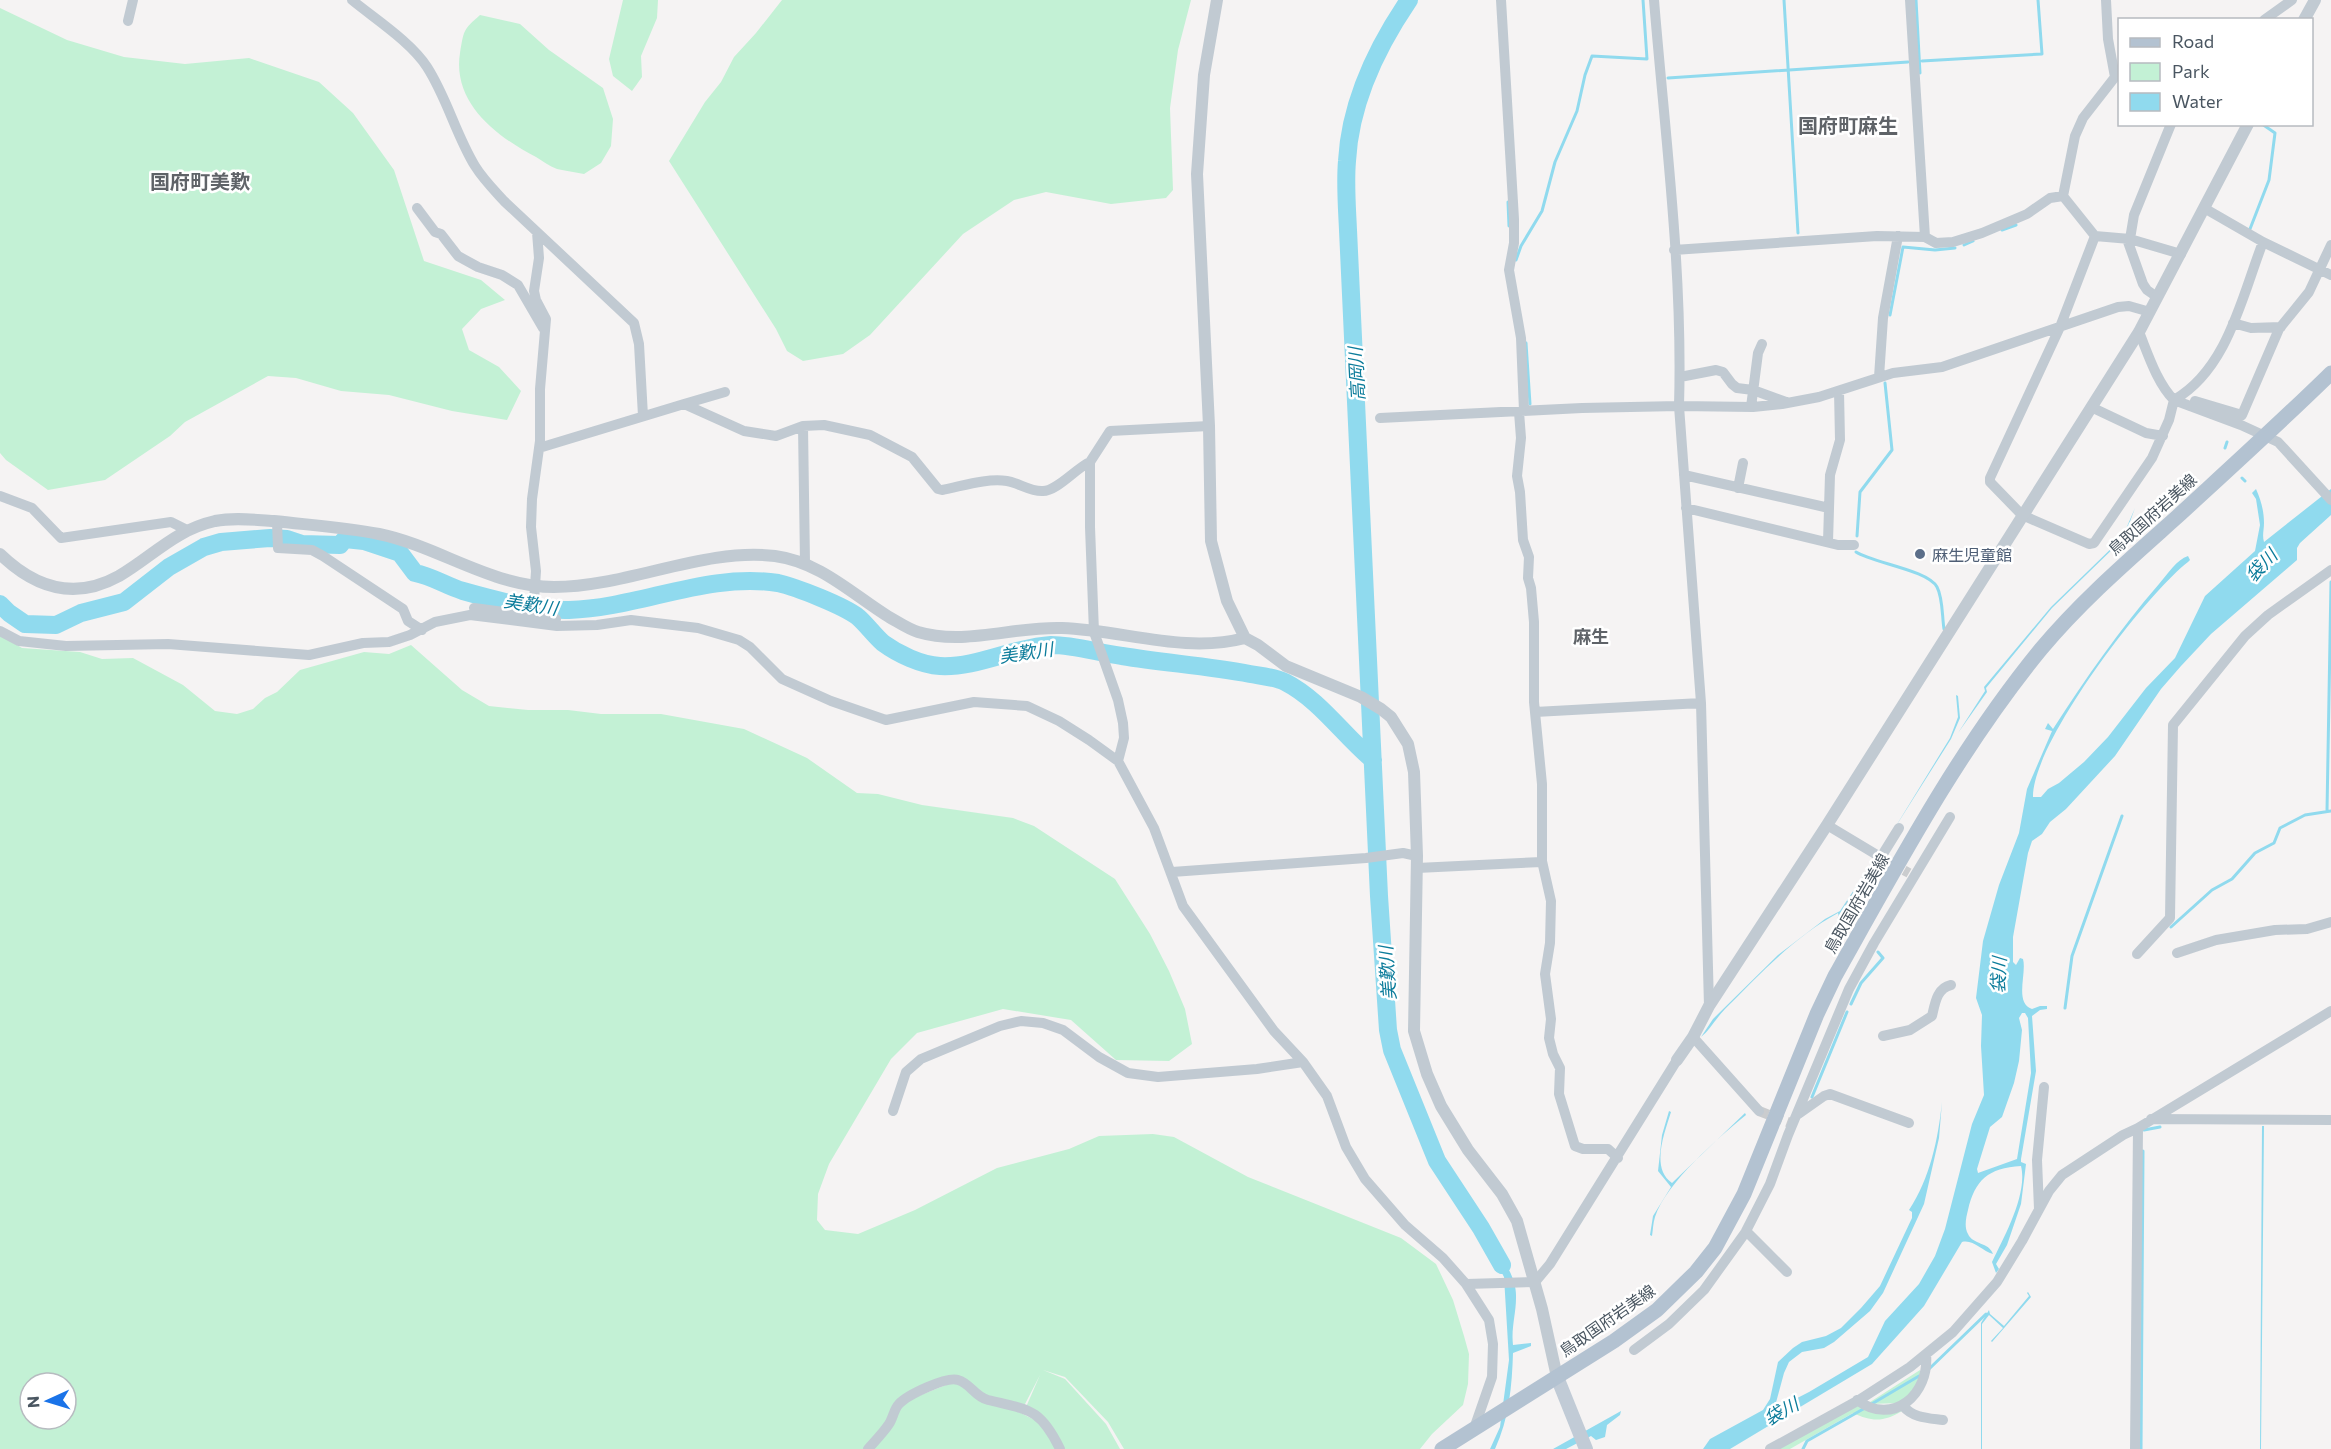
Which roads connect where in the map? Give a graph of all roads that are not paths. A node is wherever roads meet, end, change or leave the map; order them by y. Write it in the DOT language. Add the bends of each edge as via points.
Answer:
graph roads {
  1 [pos="133,0"];
  2 [pos="352,0"];
  3 [pos="1217,0"];
  4 [pos="1501,0"];
  5 [pos="1654,0"];
  6 [pos="1910,0"];
  7 [pos="2106,0"];
  8 [pos="2292,0"];
  9 [pos="2315,0"];
  10 [pos="2267,18"];
  11 [pos="2305,18"];
  12 [pos="128,21"];
  13 [pos="2170,126"];
  14 [pos="2247,126"];
  15 [pos="2063,196"];
  16 [pos="417,208"];
  17 [pos="2204,208"];
  18 [pos="537,232"];
  19 [pos="1898,236"];
  20 [pos="2095,236"];
  21 [pos="1925,237"];
  22 [pos="2128,239"];
  23 [pos="2263,242"];
  24 [pos="2331,245"];
  25 [pos="1674,250"];
  26 [pos="2181,254"];
  27 [pos="2319,270"];
  28 [pos="2331,275"];
  29 [pos="2157,297"];
  30 [pos="2150,312"];
  31 [pos="2233,323"];
  32 [pos="2060,327"];
  33 [pos="2281,327"];
  34 [pos="2139,332"];
  35 [pos="546,333"];
  36 [pos="1762,344"];
  37 [pos="2331,374"];
  38 [pos="1680,377"];
  39 [pos="1879,377"];
  40 [pos="1754,390"];
  41 [pos="1839,391"];
  42 [pos="725,392"];
  43 [pos="2174,400"];
  44 [pos="1789,403"];
  45 [pos="684,404"];
  46 [pos="1679,406"];
  47 [pos="1751,407"];
  48 [pos="2091,407"];
  49 [pos="1521,412"];
  50 [pos="643,416"];
  51 [pos="1380,418"];
  52 [pos="803,426"];
  53 [pos="1209,426"];
  54 [pos="2163,436"];
  55 [pos="2266,436"];
  56 [pos="538,448"];
  57 [pos="1090,462"];
  58 [pos="1743,463"];
  59 [pos="1683,475"];
  60 [pos="1738,488"];
  61 [pos="0,496"];
  62 [pos="2331,500"];
  63 [pos="1686,508"];
  64 [pos="1829,508"];
  65 [pos="2022,515"];
  66 [pos="278,526"];
  67 [pos="187,530"];
  68 [pos="1828,542"];
  69 [pos="1854,545"];
  70 [pos="0,554"];
  71 [pos="805,563"];
  72 [pos="2331,570"];
  73 [pos="535,589"];
  74 [pos="534,614"];
  75 [pos="470,615"];
  76 [pos="594,625"];
  77 [pos="422,630"];
  78 [pos="0,631"];
  79 [pos="1094,632"];
  80 [pos="1245,638"];
  81 [pos="1701,703"];
  82 [pos="1535,712"];
  83 [pos="1118,761"];
  84 [pos="1950,817"];
  85 [pos="1827,825"];
  86 [pos="1899,828"];
  87 [pos="1884,859"];
  88 [pos="1417,862"];
  89 [pos="1542,862"];
  90 [pos="1172,872"];
  91 [pos="1842,920"];
  92 [pos="2331,922"];
  93 [pos="2177,953"];
  94 [pos="2138,954"];
  95 [pos="1951,984"];
  96 [pos="1709,1006"];
  97 [pos="2331,1011"];
  98 [pos="1883,1036"];
  99 [pos="1693,1037"];
  100 [pos="1677,1060"];
  101 [pos="1303,1062"];
  102 [pos="2044,1087"];
  103 [pos="893,1111"];
  104 [pos="1759,1111"];
  105 [pos="1797,1115"];
  106 [pos="2151,1119"];
  107 [pos="2331,1120"];
  108 [pos="1909,1123"];
  109 [pos="2138,1128"];
  110 [pos="1618,1158"];
  111 [pos="2039,1211"];
  112 [pos="1746,1232"];
  113 [pos="1787,1272"];
  114 [pos="1535,1282"];
  115 [pos="1466,1284"];
  116 [pos="1634,1350"];
  117 [pos="1926,1354"];
  118 [pos="1557,1377"];
  119 [pos="1857,1400"];
  120 [pos="1903,1406"];
  121 [pos="1943,1420"];
  122 [pos="1476,1428"];
  123 [pos="868,1449"];
  124 [pos="1060,1449"];
  125 [pos="1442,1449"];
  126 [pos="1586,1449"];
  127 [pos="1770,1449"];
  128 [pos="2135,1449"];
  1 -- 12 [label="street"];
  2 -- 18 [label="street" via="426,66 476,167"];
  3 -- 53 [label="street" via="1204,75 1197,174"];
  4 -- 49 [label="street" via="1514,235 1509,270 1521,338"];
  5 -- 25 [label="street"];
  6 -- 21 [label="street"];
  7 -- 15 [label="street" via="2115,76 2083,118 2075,136"];
  8 -- 10 [label="street"];
  9 -- 11 [label="street"];
  13 -- 22 [label="street"];
  14 -- 17 [label="street"];
  15 -- 20 [label="street"];
  15 -- 21 [label="street" via="2050,198 2027,214 1953,242 1936,243"];
  16 -- 35 [label="street" via="458,256 518,285"];
  17 -- 23 [label="street"];
  17 -- 26 [label="street"];
  18 -- 35 [label="street" via="539,258 534,291 546,320"];
  18 -- 50 [label="street" via="634,323"];
  19 -- 21 [label="street"];
  19 -- 25 [label="street"];
  19 -- 39 [label="street" via="1883,318"];
  20 -- 22 [label="street"];
  20 -- 32 [label="street"];
  22 -- 26 [label="street"];
  22 -- 29 [label="street" via="2143,284"];
  23 -- 27 [label="street"];
  23 -- 31 [label="street"];
  24 -- 27 [label="street"];
  25 -- 38 [label="street"];
  26 -- 29 [label="street"];
  27 -- 28 [label="street"];
  27 -- 33 [label="street" via="2309,292"];
  29 -- 30 [label="street"];
  30 -- 32 [label="street" via="2118,307"];
  30 -- 34 [label="street"];
  31 -- 33 [label="street" via="2251,328"];
  31 -- 43 [label="street" via="2211,368"];
  32 -- 39 [label="street" via="1942,367"];
  32 -- 65 [label="street" via="1989,482"];
  33 -- 43 [label="street" via="2242,415 2194,400"];
  34 -- 43 [label="street"];
  34 -- 48 [label="street"];
  35 -- 56 [label="street"];
  36 -- 40 [label="street"];
  37 -- 55 [label="main road, 鳥取国府岩美線"];
  38 -- 40 [label="street" via="1716,370 1723,372 1737,388"];
  38 -- 46 [label="street"];
  39 -- 41 [label="street"];
  40 -- 44 [label="street"];
  40 -- 47 [label="street"];
  41 -- 44 [label="street"];
  41 -- 64 [label="street" via="1840,440 1830,475"];
  42 -- 45 [label="street"];
  43 -- 54 [label="street"];
  43 -- 55 [label="street"];
  44 -- 47 [label="street"];
  45 -- 50 [label="street"];
  45 -- 52 [label="street" via="744,431 776,436"];
  46 -- 47 [label="street"];
  46 -- 49 [label="street"];
  46 -- 59 [label="street"];
  48 -- 54 [label="street" via="2146,433"];
  48 -- 65 [label="street"];
  49 -- 51 [label="street"];
  49 -- 82 [label="street" via="1516,476 1523,540 1529,557"];
  50 -- 56 [label="street"];
  52 -- 57 [label="street" via="824,425 870,435 912,457 942,490 1007,481 1043,491"];
  52 -- 71 [label="street"];
  53 -- 57 [label="street" via="1110,431"];
  53 -- 80 [label="street" via="1211,541 1227,600"];
  54 -- 65 [label="street" via="2094,543"];
  55 -- 62 [label="street" via="2291,454"];
  55 -- 118 [label="main road, 鳥取国府岩美線" via="2096,590 2014,683 1967,750 1836,976 1744,1194 1715,1248 1657,1310"];
  56 -- 73 [label="street" via="531,526"];
  57 -- 79 [label="street"];
  58 -- 60 [label="street"];
  59 -- 60 [label="street"];
  59 -- 63 [label="street"];
  60 -- 64 [label="street"];
  61 -- 67 [label="street" via="32,508 61,538 171,522"];
  63 -- 68 [label="street"];
  63 -- 81 [label="street"];
  64 -- 68 [label="street"];
  65 -- 85 [label="street"];
  66 -- 67 [label="street" via="249,519 219,520"];
  66 -- 73 [label="street" via="341,527 400,538"];
  66 -- 77 [label="street" via="278,548 312,550 323,556 403,609 408,621"];
  67 -- 70 [label="street" via="116,577 72,589 31,579"];
  68 -- 69 [label="street"];
  71 -- 73 [label="street" via="751,554 609,582"];
  71 -- 79 [label="street" via="915,632 939,637 1060,628"];
  72 -- 94 [label="street" via="2245,636 2173,725 2170,918"];
  73 -- 74 [label="street"];
  74 -- 75 [label="street" via="474,607"];
  74 -- 76 [label="street"];
  75 -- 76 [label="street" via="537,625"];
  75 -- 77 [label="street" via="435,622"];
  76 -- 83 [label="street" via="631,620 698,628 738,640 782,679 886,720 974,702 1027,706"];
  77 -- 78 [label="street" via="389,642 309,655 168,644 66,646 19,641"];
  79 -- 80 [label="street" via="1207,644"];
  79 -- 83 [label="street" via="1123,723"];
  80 -- 88 [label="street" via="1286,666 1361,697 1391,717 1408,744 1414,772"];
  81 -- 82 [label="street"];
  81 -- 96 [label="street"];
  82 -- 89 [label="street" via="1542,784"];
  83 -- 90 [label="street" via="1154,828"];
  84 -- 105 [label="street" via="1911,875 1849,989"];
  85 -- 87 [label="street"];
  85 -- 96 [label="street"];
  86 -- 87 [label="street"];
  87 -- 91 [label="street"];
  88 -- 89 [label="street"];
  88 -- 90 [label="street" via="1403,853"];
  88 -- 114 [label="street" via="1414,1031 1441,1106 1517,1221"];
  89 -- 110 [label="street" via="1551,901 1545,974 1550,1047 1560,1068 1559,1094 1575,1146 1608,1149"];
  90 -- 101 [label="street" via="1183,906 1274,1031"];
  92 -- 93 [label="street" via="2307,929 2216,940"];
  95 -- 98 [label="street" via="1935,1001 1932,1016 1910,1030"];
  96 -- 99 [label="street"];
  97 -- 106 [label="street"];
  99 -- 100 [label="street"];
  99 -- 104 [label="street"];
  100 -- 110 [label="street"];
  101 -- 103 [label="street" via="1148,1076 1118,1068 1063,1030 1021,1021 981,1032 921,1059 906,1072"];
  101 -- 115 [label="street" via="1327,1096 1347,1147 1365,1179"];
  102 -- 111 [label="street" via="2037,1160"];
  105 -- 108 [label="street" via="1830,1094"];
  105 -- 112 [label="street"];
  106 -- 107 [label="street"];
  106 -- 109 [label="street"];
  109 -- 111 [label="street" via="2062,1175"];
  109 -- 128 [label="street"];
  110 -- 114 [label="street"];
  111 -- 117 [label="street" via="1997,1282 1953,1332"];
  112 -- 113 [label="street"];
  112 -- 116 [label="street" via="1704,1290 1669,1324"];
  114 -- 115 [label="street"];
  114 -- 118 [label="street"];
  115 -- 122 [label="street" via="1489,1320 1493,1344 1492,1377"];
  117 -- 119 [label="street"];
  117 -- 120 [label="street" via="1927,1368 1921,1387"];
  118 -- 122 [label="main road, 鳥取国府岩美線"];
  118 -- 126 [label="main road"];
  119 -- 120 [label="street" via="1866,1407 1882,1410"];
  119 -- 127 [label="street"];
  120 -- 121 [label="street" via="1917,1416"];
  122 -- 125 [label="main road, 鳥取国府岩美線"];
  123 -- 124 [label="street" via="890,1423 900,1403 952,1378 986,1400 1030,1411 1051,1430"];
}
